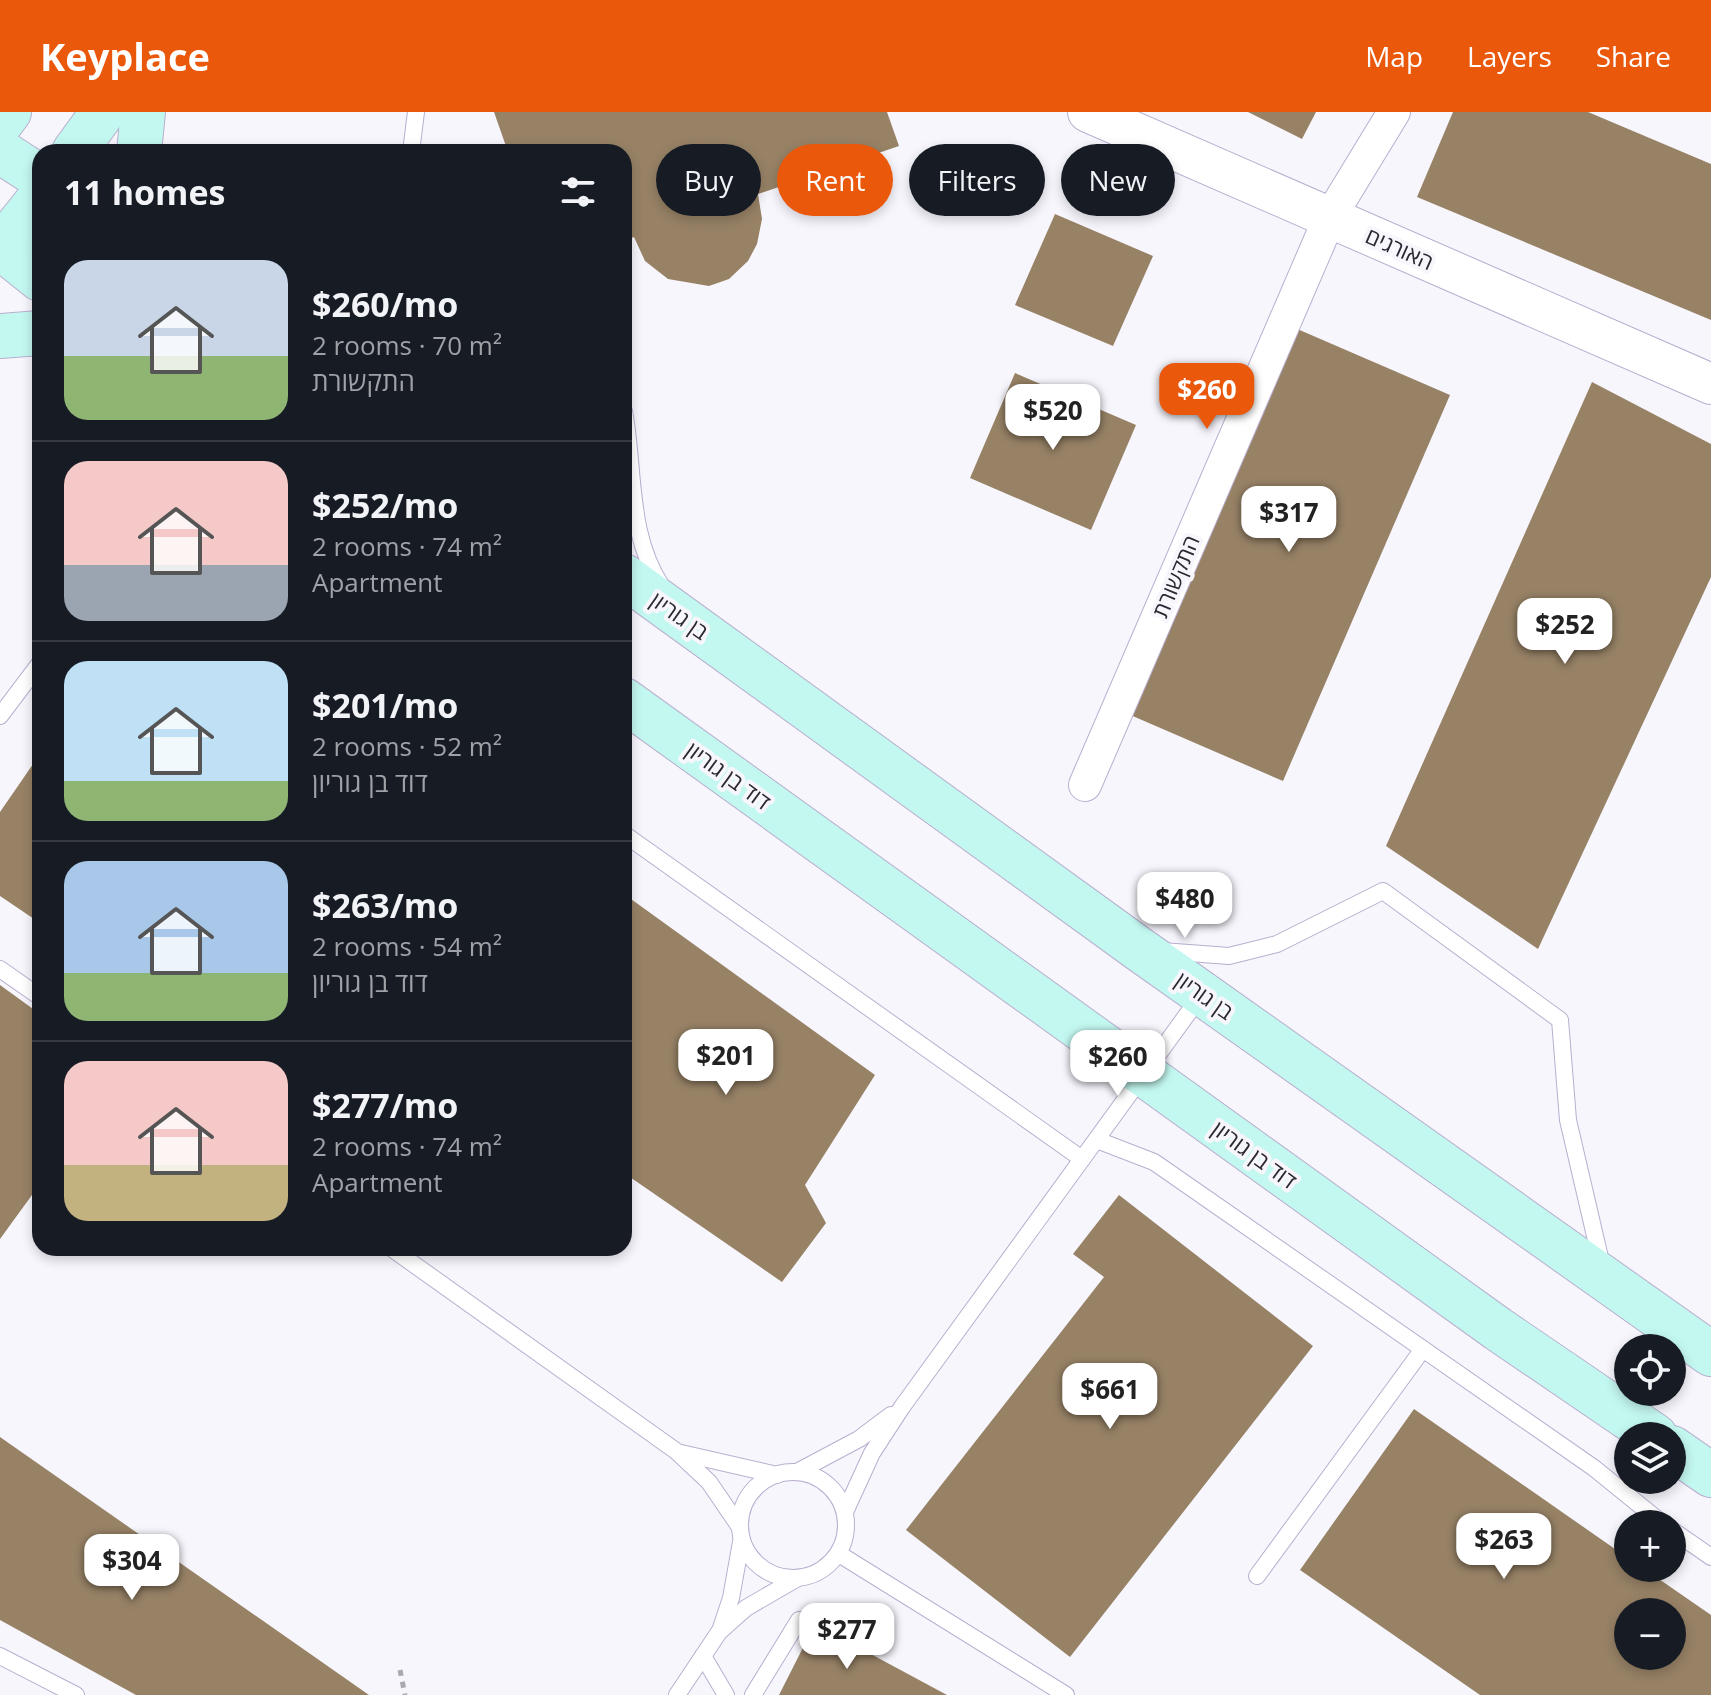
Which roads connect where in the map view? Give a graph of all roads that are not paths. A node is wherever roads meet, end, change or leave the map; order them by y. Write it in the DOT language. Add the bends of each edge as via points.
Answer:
graph roads {
  1 [pos="9,112"];
  2 [pos="103,112"];
  3 [pos="143,112"];
  4 [pos="416,112"];
  5 [pos="1088,112"];
  6 [pos="1394,112"];
  7 [pos="0,124"];
  8 [pos="80,144"];
  9 [pos="140,144"];
  10 [pos="412,144"];
  11 [pos="0,151"];
  12 [pos="32,172"];
  13 [pos="32,208"];
  14 [pos="1330,217"];
  15 [pos="0,248"];
  16 [pos="32,273"];
  17 [pos="32,334"];
  18 [pos="0,336"];
  19 [pos="1711,384"];
  20 [pos="632,493"];
  21 [pos="632,582"];
  22 [pos="685,618"];
  23 [pos="32,674"];
  24 [pos="632,706"];
  25 [pos="0,716"];
  26 [pos="1085,785"];
  27 [pos="632,840"];
  28 [pos="1139,949"];
  29 [pos="0,969"];
  30 [pos="32,991"];
  31 [pos="1203,994"];
  32 [pos="1144,1074"];
  33 [pos="1097,1140"];
  34 [pos="1082,1159"];
  35 [pos="402,1256"];
  36 [pos="1606,1279"];
  37 [pos="1423,1349"];
  38 [pos="1711,1354"];
  39 [pos="902,1407"];
  40 [pos="1634,1422"];
  41 [pos="676,1451"];
  42 [pos="1686,1458"];
  43 [pos="797,1472"];
  44 [pos="777,1475"];
  45 [pos="1711,1475"];
  46 [pos="1646,1510"];
  47 [pos="845,1512"];
  48 [pos="740,1533"];
  49 [pos="1686,1540"];
  50 [pos="839,1554"];
  51 [pos="1711,1557"];
  52 [pos="1257,1576"];
  53 [pos="796,1579"];
  54 [pos="799,1620"];
  55 [pos="719,1632"];
  56 [pos="0,1656"];
  57 [pos="703,1656"];
  58 [pos="76,1695"];
  59 [pos="677,1695"];
  60 [pos="726,1695"];
  61 [pos="753,1695"];
  62 [pos="1066,1695"];
  1 -- 7 [label="main road"];
  2 -- 8 [label="main road"];
  3 -- 9 [label="main road"];
  4 -- 10 [label="lane"];
  5 -- 14 [label="street, האורגים"];
  6 -- 14 [label="street, התקשורת"];
  11 -- 12 [label="main road"];
  13 -- 15 [label="main road"];
  14 -- 19 [label="street, האורגים"];
  14 -- 26 [label="street, התקשורת"];
  15 -- 16 [label="main road"];
  17 -- 18 [label="main road"];
  20 -- 22 [label="lane" via="645,558"];
  21 -- 22 [label="main road, בן גוריון"];
  22 -- 28 [label="main road, בן גוריון"];
  23 -- 25 [label="lane"];
  24 -- 32 [label="main road, דוד בן גוריון"];
  27 -- 34 [label="lane"];
  28 -- 31 [label="main road, בן גוריון"];
  28 -- 36 [label="lane" via="1229,956 1277,944 1383,891 1560,1020 1568,1120"];
  29 -- 30 [label="lane"];
  31 -- 32 [label="lane"];
  31 -- 36 [label="main road, בן גוריון"];
  32 -- 33 [label="lane"];
  32 -- 40 [label="main road, דוד בן גוריון"];
  33 -- 34 [label="lane"];
  33 -- 37 [label="lane" via="1154,1162"];
  34 -- 39 [label="lane"];
  35 -- 41 [label="lane"];
  36 -- 38 [label="main road, בן גוריון"];
  37 -- 46 [label="lane"];
  37 -- 52 [label="lane"];
  39 -- 43 [label="lane" via="859,1439"];
  39 -- 47 [label="lane" via="872,1453"];
  41 -- 44 [label="lane"];
  41 -- 48 [label="lane" via="709,1482"];
  42 -- 45 [label="main road"];
  43 -- 44 [label="lane"];
  43 -- 47 [label="lane" via="827,1484"];
  44 -- 48 [label="lane" via="752,1491 744,1504"];
  47 -- 50 [label="lane" via="847,1529"];
  48 -- 53 [label="lane" via="748,1555 765,1571"];
  48 -- 55 [label="lane" via="731,1598"];
  49 -- 51 [label="lane"];
  50 -- 53 [label="lane" via="820,1571"];
  50 -- 62 [label="lane"];
  53 -- 55 [label="lane" via="746,1608"];
  54 -- 61 [label="lane"];
  55 -- 57 [label="lane"];
  56 -- 58 [label="lane"];
  57 -- 59 [label="lane"];
  57 -- 60 [label="lane"];
}
